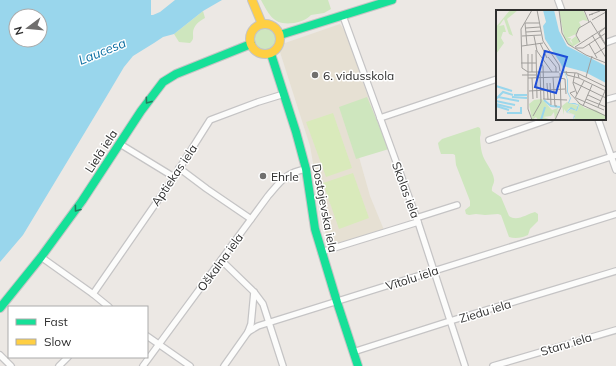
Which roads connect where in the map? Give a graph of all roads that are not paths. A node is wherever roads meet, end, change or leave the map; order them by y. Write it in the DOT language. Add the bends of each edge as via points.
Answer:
graph roads {
  1 [pos="252,0"];
  2 [pos="392,0"];
  3 [pos="558,0"];
  4 [pos="369,4"];
  5 [pos="562,10"];
  6 [pos="343,16"];
  7 [pos="262,24"];
  8 [pos="280,35"];
  9 [pos="616,39"];
  10 [pos="606,43"];
  11 [pos="251,44"];
  12 [pos="270,54"];
  13 [pos="496,79"];
  14 [pos="284,94"];
  15 [pos="616,96"];
  16 [pos="606,100"];
  17 [pos="380,118"];
  18 [pos="547,120"];
  19 [pos="598,120"];
  20 [pos="489,140"];
  21 [pos="120,144"];
  22 [pos="614,155"];
  23 [pos="179,168"];
  24 [pos="306,169"];
  25 [pos="616,170"];
  26 [pos="174,177"];
  27 [pos="505,190"];
  28 [pos="456,205"];
  29 [pos="616,214"];
  30 [pos="252,219"];
  31 [pos="417,220"];
  32 [pos="321,252"];
  33 [pos="41,257"];
  34 [pos="221,260"];
  35 [pos="434,270"];
  36 [pos="616,271"];
  37 [pos="254,292"];
  38 [pos="93,294"];
  39 [pos="337,302"];
  40 [pos="107,306"];
  41 [pos="0,308"];
  42 [pos="450,321"];
  43 [pos="269,322"];
  44 [pos="616,330"];
  45 [pos="248,332"];
  46 [pos="148,337"];
  47 [pos="159,345"];
  48 [pos="354,352"];
  49 [pos="0,355"];
  50 [pos="67,358"];
  51 [pos="11,366"];
  52 [pos="59,366"];
  53 [pos="143,366"];
  54 [pos="190,366"];
  55 [pos="224,366"];
  56 [pos="283,366"];
  57 [pos="358,366"];
  58 [pos="465,366"];
  59 [pos="493,366"];
  1 -- 7 [label="main road"];
  2 -- 4 [label="main road"];
  3 -- 5 [label="street"];
  4 -- 6 [label="main road"];
  6 -- 8 [label="main road"];
  6 -- 17 [label="street, Skolas iela"];
  7 -- 8 [label="main road" via="271,25"];
  7 -- 11 [label="main road" via="253,29"];
  8 -- 12 [label="main road" via="278,48"];
  9 -- 10 [label="street"];
  11 -- 12 [label="main road" via="256,52"];
  11 -- 21 [label="main road, Lielā iela, one-way" via="176,74 163,82"];
  12 -- 14 [label="main road, Dostojevska iela"];
  13 -- 17 [label="street"];
  14 -- 23 [label="street, Aptiekas iela" via="210,120"];
  14 -- 24 [label="main road, Dostojevska iela"];
  15 -- 16 [label="street"];
  17 -- 31 [label="street, Skolas iela"];
  18 -- 20 [label="street"];
  19 -- 22 [label="street"];
  21 -- 26 [label="street"];
  21 -- 33 [label="main road, Lielā iela, one-way"];
  22 -- 25 [label="street"];
  22 -- 27 [label="street"];
  23 -- 26 [label="street, Aptiekas iela"];
  23 -- 30 [label="street"];
  24 -- 30 [label="street, Oškalna iela" via="287,175"];
  24 -- 32 [label="main road, Dostojevska iela"];
  26 -- 38 [label="street, Aptiekas iela"];
  28 -- 31 [label="street"];
  29 -- 35 [label="street, Vītolu iela"];
  30 -- 34 [label="street, Oškalna iela"];
  31 -- 32 [label="street"];
  31 -- 35 [label="street, Skolas iela"];
  32 -- 39 [label="main road, Dostojevska iela"];
  33 -- 38 [label="street"];
  33 -- 41 [label="main road, Lielā iela"];
  34 -- 37 [label="street"];
  34 -- 47 [label="street, Oškalna iela"];
  35 -- 39 [label="street, Vītolu iela"];
  35 -- 42 [label="street, Skolas iela"];
  36 -- 42 [label="street, Ziedu iela"];
  37 -- 43 [label="street" via="263,304"];
  37 -- 45 [label="street"];
  38 -- 40 [label="street"];
  39 -- 43 [label="street, Vītolu iela"];
  39 -- 48 [label="main road, Dostojevska iela"];
  42 -- 48 [label="street, Ziedu iela"];
  42 -- 58 [label="street, Skolas iela"];
  43 -- 45 [label="street, Vītolu iela"];
  43 -- 56 [label="street"];
  44 -- 59 [label="street, Staru iela"];
  45 -- 55 [label="street, Vītolu iela"];
  46 -- 47 [label="street"];
  47 -- 53 [label="street, Oškalna iela"];
  47 -- 54 [label="street"];
  48 -- 57 [label="main road, Dostojevska iela"];
  49 -- 51 [label="street"];
  50 -- 52 [label="street"];
}
